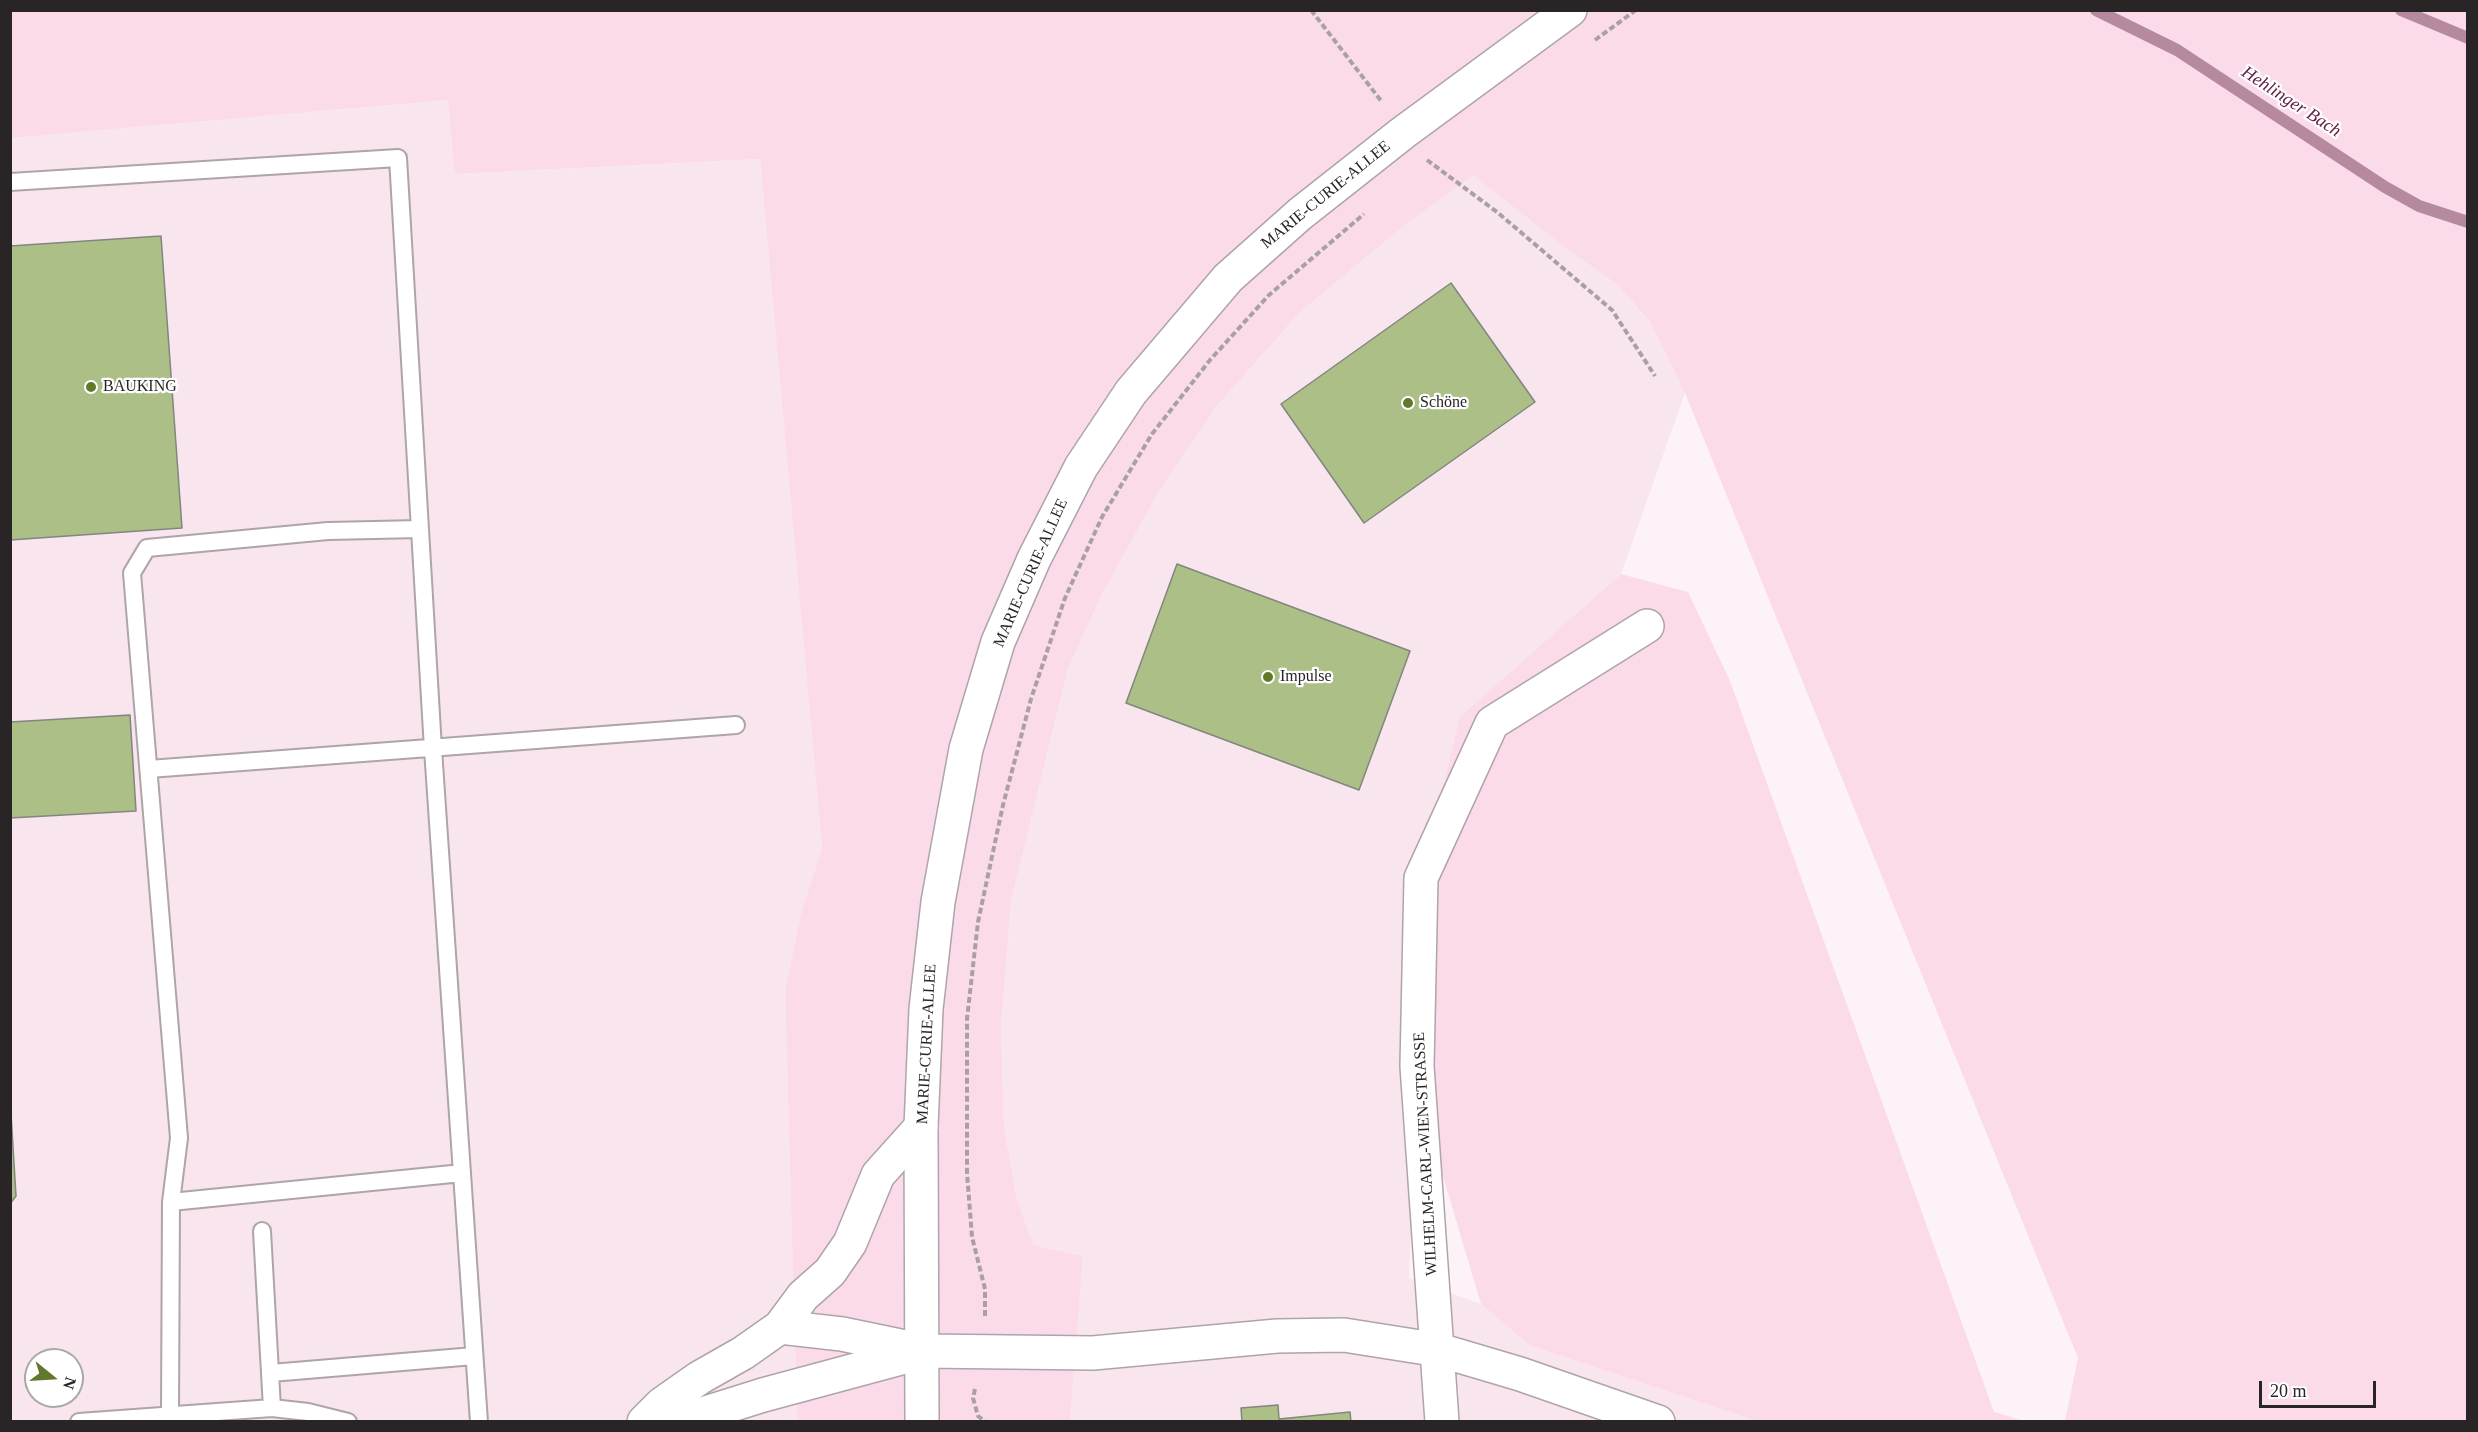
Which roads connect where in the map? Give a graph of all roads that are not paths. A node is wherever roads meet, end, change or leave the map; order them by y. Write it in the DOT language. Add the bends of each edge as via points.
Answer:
graph roads {
  1 [pos="1570,10"];
  2 [pos="10,182"];
  3 [pos="420,529"];
  4 [pos="1647,626"];
  5 [pos="736,725"];
  6 [pos="433,749"];
  7 [pos="149,769"];
  8 [pos="921,1127"];
  9 [pos="462,1173"];
  10 [pos="171,1202"];
  11 [pos="261,1231"];
  12 [pos="780,1327"];
  13 [pos="1438,1350"];
  14 [pos="924,1352"];
  15 [pos="474,1356"];
  16 [pos="271,1373"];
  17 [pos="272,1407"];
  18 [pos="170,1414"];
  19 [pos="79,1422"];
  20 [pos="348,1422"];
  21 [pos="479,1422"];
  22 [pos="644,1422"];
  23 [pos="677,1422"];
  24 [pos="922,1422"];
  25 [pos="1442,1422"];
  26 [pos="1658,1422"];
  1 -- 8 [label="street, MARIE-CURIE-ALLEE" via="1404,132 1300,214 1228,278 1131,392 1081,467 1034,559 998,642 966,749 938,902 926,1009"];
  2 -- 3 [label="lane" via="398,158"];
  3 -- 6 [label="lane"];
  3 -- 7 [label="lane" via="328,531 147,548 132,573"];
  4 -- 13 [label="street, WILHELM-CARL-WIEN-STRASSE" via="1492,723 1421,878 1417,1066"];
  5 -- 6 [label="lane"];
  6 -- 7 [label="lane"];
  6 -- 9 [label="lane"];
  7 -- 10 [label="lane" via="179,1138"];
  8 -- 12 [label="street" via="878,1175 850,1243 830,1272 803,1296"];
  8 -- 14 [label="street, MARIE-CURIE-ALLEE"];
  9 -- 10 [label="lane"];
  9 -- 15 [label="lane"];
  10 -- 18 [label="lane"];
  11 -- 16 [label="lane"];
  12 -- 14 [label="street" via="842,1334"];
  12 -- 22 [label="street" via="699,1378"];
  13 -- 14 [label="street" via="1322,1335 1093,1353"];
  13 -- 25 [label="street, WILHELM-CARL-WIEN-STRASSE"];
  13 -- 26 [label="street"];
  14 -- 23 [label="street"];
  14 -- 24 [label="street, MARIE-CURIE-ALLEE"];
  15 -- 16 [label="lane"];
  15 -- 21 [label="lane"];
  16 -- 17 [label="lane"];
  17 -- 18 [label="lane"];
  17 -- 20 [label="lane"];
  18 -- 19 [label="lane"];
}
